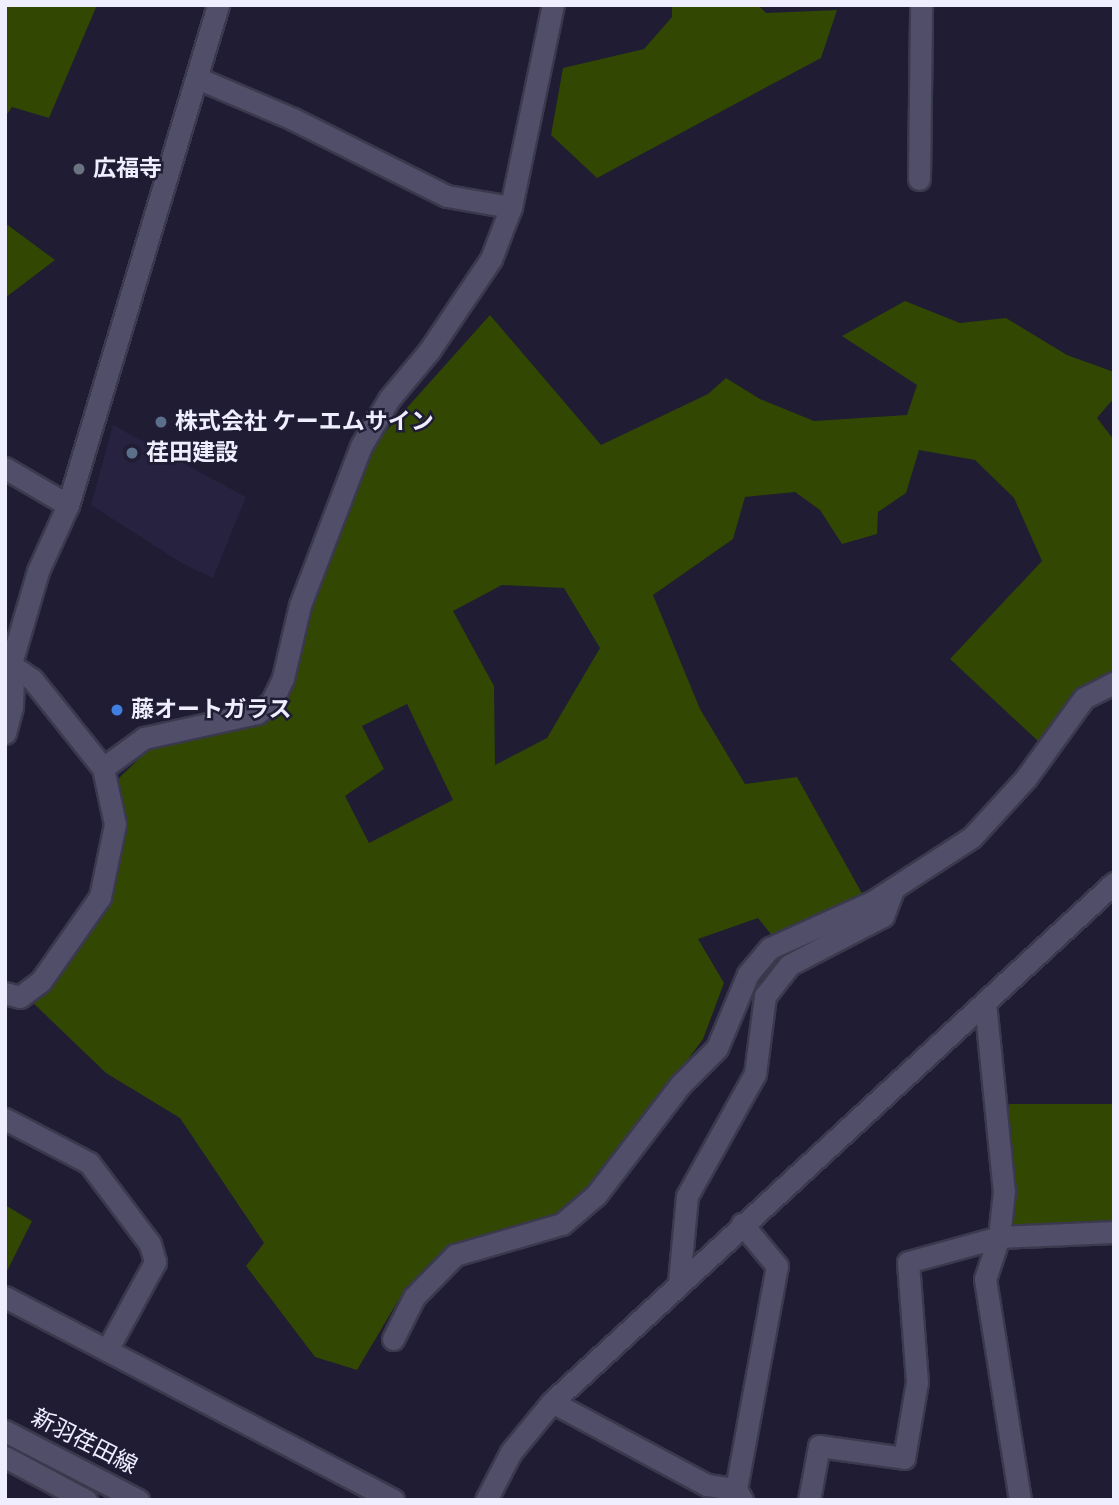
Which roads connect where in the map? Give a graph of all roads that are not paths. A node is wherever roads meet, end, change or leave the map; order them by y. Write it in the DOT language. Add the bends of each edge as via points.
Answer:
graph roads {
  1 [pos="218,5"];
  2 [pos="553,5"];
  3 [pos="920,5"];
  4 [pos="197,78"];
  5 [pos="919,179"];
  6 [pos="511,207"];
  7 [pos="5,468"];
  8 [pos="68,505"];
  9 [pos="9,662"];
  10 [pos="1114,683"];
  11 [pos="5,684"];
  12 [pos="5,733"];
  13 [pos="103,768"];
  14 [pos="1114,883"];
  15 [pos="894,888"];
  16 [pos="5,993"];
  17 [pos="985,1002"];
  18 [pos="5,1120"];
  19 [pos="743,1224"];
  20 [pos="1114,1232"];
  21 [pos="999,1237"];
  22 [pos="679,1282"];
  23 [pos="5,1297"];
  24 [pos="393,1339"];
  25 [pos="107,1350"];
  26 [pos="552,1402"];
  27 [pos="5,1431"];
  28 [pos="5,1457"];
  29 [pos="739,1495"];
  30 [pos="86,1500"];
  31 [pos="138,1500"];
  32 [pos="393,1500"];
  33 [pos="486,1500"];
  34 [pos="809,1500"];
  35 [pos="1020,1500"];
  1 -- 4 [label="street"];
  2 -- 6 [label="street"];
  3 -- 5 [label="street"];
  4 -- 6 [label="street" via="293,118 447,196"];
  4 -- 8 [label="street"];
  6 -- 13 [label="street" via="491,258 361,446 300,605 271,703 257,713 144,738"];
  7 -- 8 [label="street"];
  8 -- 9 [label="street" via="38,571"];
  9 -- 11 [label="street"];
  9 -- 12 [label="street" via="12,706"];
  9 -- 13 [label="street" via="32,679"];
  10 -- 15 [label="street" via="1084,698 1027,778 972,837"];
  13 -- 16 [label="street" via="115,824 100,897 41,981 20,997"];
  14 -- 17 [label="street"];
  15 -- 22 [label="street" via="883,916 789,965 765,996 755,1074 687,1196"];
  15 -- 24 [label="street" via="770,948 748,974 717,1048 680,1085 597,1195 562,1224 455,1255 414,1297"];
  17 -- 19 [label="street"];
  17 -- 21 [label="street" via="1004,1191"];
  18 -- 25 [label="street" via="89,1163 150,1244 155,1262"];
  19 -- 22 [label="street"];
  19 -- 29 [label="street" via="777,1266"];
  20 -- 21 [label="street"];
  21 -- 34 [label="street" via="908,1262 917,1382 904,1458 819,1446"];
  21 -- 35 [label="street" via="985,1279"];
  22 -- 26 [label="street"];
  23 -- 25 [label="street"];
  25 -- 32 [label="street"];
  26 -- 29 [label="street" via="708,1485"];
  26 -- 33 [label="street" via="511,1452"];
  27 -- 31 [label="street, 新羽荏田線"];
  28 -- 30 [label="street"];
}
